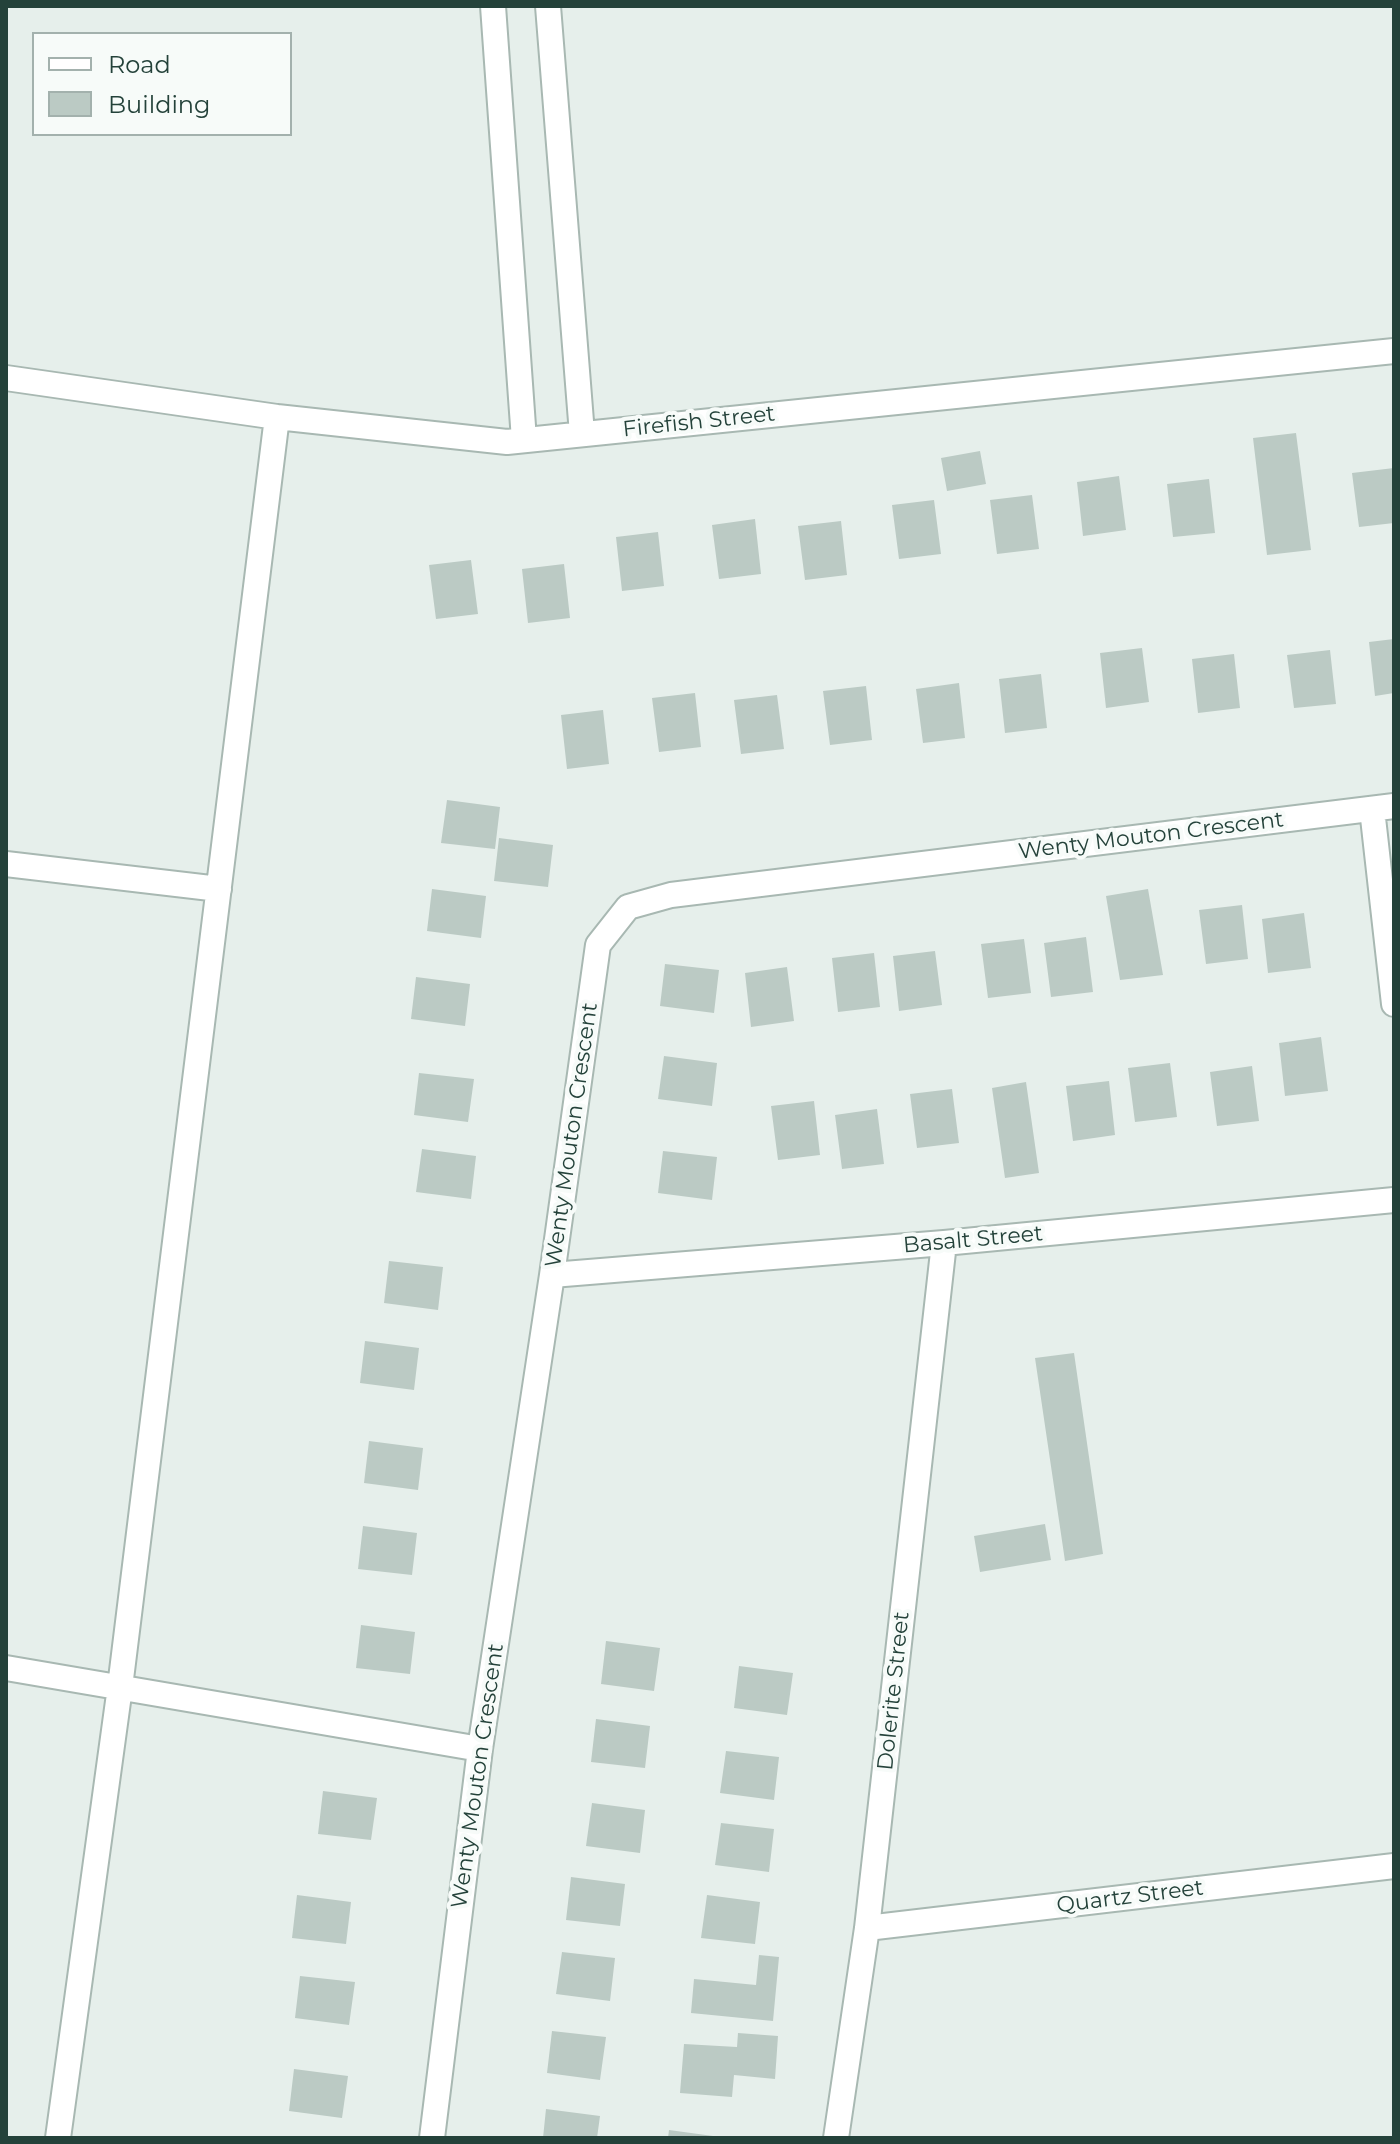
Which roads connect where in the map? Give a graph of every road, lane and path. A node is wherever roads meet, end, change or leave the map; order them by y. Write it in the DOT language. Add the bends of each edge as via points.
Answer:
graph roads {
  1 [pos="493,6"];
  2 [pos="548,6"];
  3 [pos="1394,351"];
  4 [pos="6,378"];
  5 [pos="277,417"];
  6 [pos="582,434"];
  7 [pos="524,440"];
  8 [pos="1383,808"];
  9 [pos="6,864"];
  10 [pos="219,889"];
  11 [pos="1394,1004"];
  12 [pos="1394,1200"];
  13 [pos="944,1243"];
  14 [pos="552,1275"];
  15 [pos="6,1668"];
  16 [pos="120,1687"];
  17 [pos="480,1749"];
  18 [pos="1394,1866"];
  19 [pos="867,1928"];
  20 [pos="58,2138"];
  21 [pos="432,2138"];
  22 [pos="836,2138"];
  1 -- 7 [label="street"];
  2 -- 6 [label="street"];
  3 -- 6 [label="street, Firefish Street"];
  4 -- 5 [label="street, Firefish Street"];
  5 -- 7 [label="street, Firefish Street"];
  5 -- 10 [label="street"];
  6 -- 7 [label="street, Firefish Street"];
  8 -- 11 [label="street"];
  8 -- 14 [label="street, Wenty Mouton Crescent" via="671,895 628,907 598,945"];
  9 -- 10 [label="street"];
  10 -- 16 [label="street"];
  12 -- 13 [label="street, Basalt Street"];
  13 -- 14 [label="street, Basalt Street"];
  13 -- 19 [label="street, Dolerite Street"];
  14 -- 17 [label="street, Wenty Mouton Crescent"];
  15 -- 16 [label="street"];
  16 -- 17 [label="street"];
  16 -- 20 [label="street"];
  17 -- 21 [label="street, Wenty Mouton Crescent"];
  18 -- 19 [label="street, Quartz Street"];
  19 -- 22 [label="street, Dolerite Street"];
}
